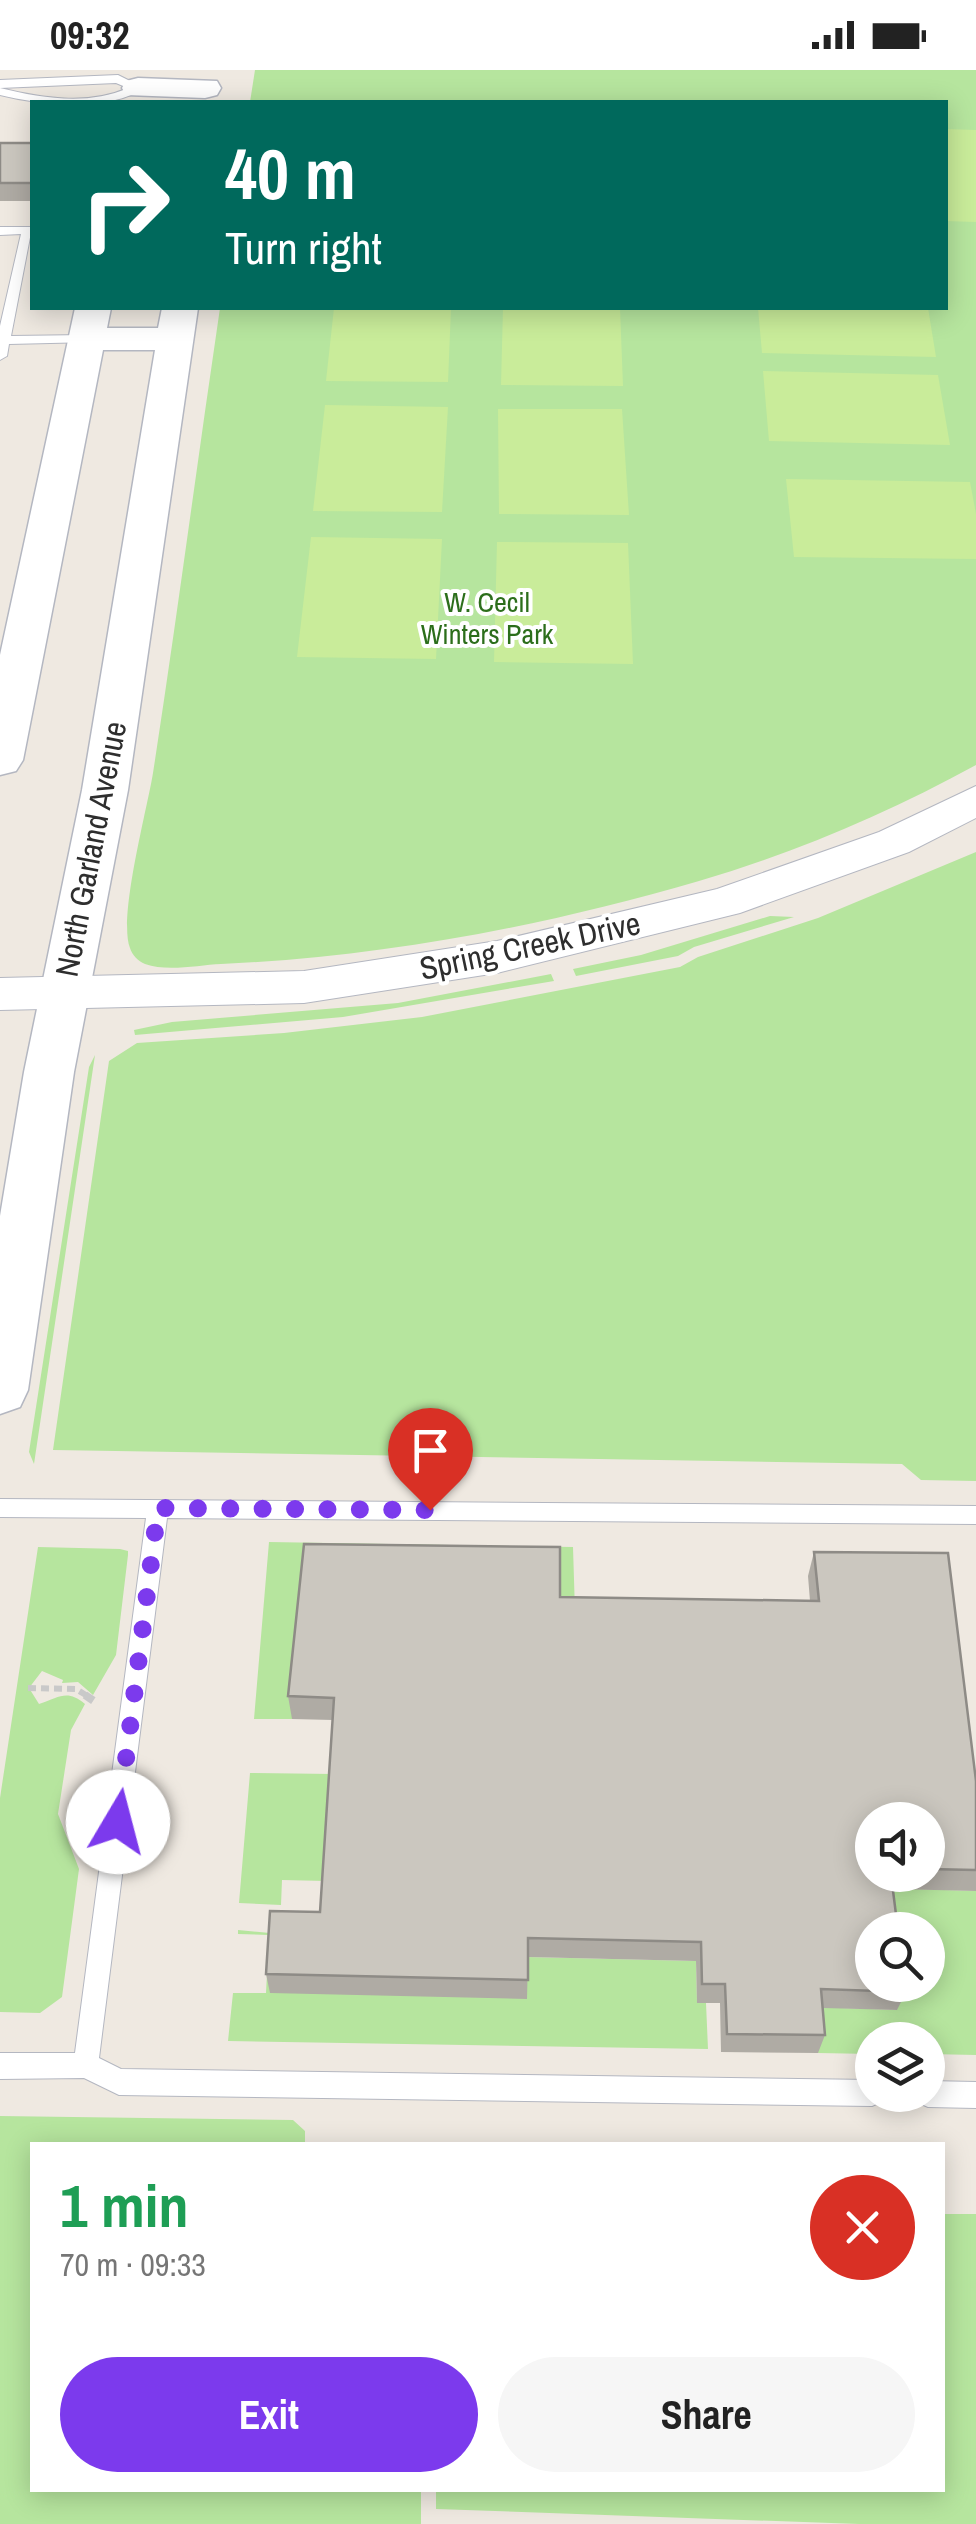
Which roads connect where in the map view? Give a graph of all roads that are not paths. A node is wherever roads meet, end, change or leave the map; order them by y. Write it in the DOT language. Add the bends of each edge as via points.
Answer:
graph roads {
  1 [pos="138,87"];
  2 [pos="205,87"];
  3 [pos="0,88"];
  4 [pos="0,231"];
  5 [pos="29,249"];
  6 [pos="90,323"];
  7 [pos="179,323"];
  8 [pos="2,340"];
  9 [pos="0,356"];
  10 [pos="0,760"];
  11 [pos="976,800"];
  12 [pos="0,994"];
  13 [pos="63,996"];
  14 [pos="0,1390"];
  15 [pos="0,1508"];
  16 [pos="158,1508"];
  17 [pos="976,1515"];
  18 [pos="86,2065"];
  19 [pos="0,2066"];
  20 [pos="855,2093"];
  21 [pos="945,2094"];
  22 [pos="976,2094"];
  1 -- 2 [label="main road"];
  1 -- 3 [label="lane" via="118,79"];
  1 -- 3 [label="lane" via="111,99 29,100"];
  4 -- 5 [label="lane" via="28,230"];
  5 -- 8 [label="lane"];
  6 -- 7 [label="main road"];
  6 -- 8 [label="lane"];
  6 -- 10 [label="main road" via="18,630"];
  7 -- 13 [label="main road, North Garland Avenue" via="106,790"];
  8 -- 9 [label="lane"];
  11 -- 13 [label="street, Spring Creek Drive" via="894,842 743,896 516,953 304,987"];
  12 -- 13 [label="street, Spring Creek Drive"];
  13 -- 14 [label="main road, North Garland Avenue"];
  15 -- 16 [label="lane"];
  16 -- 17 [label="lane"];
  16 -- 18 [label="lane"];
  18 -- 19 [label="lane"];
  18 -- 20 [label="lane" via="118,2082"];
  21 -- 22 [label="lane"];
}
